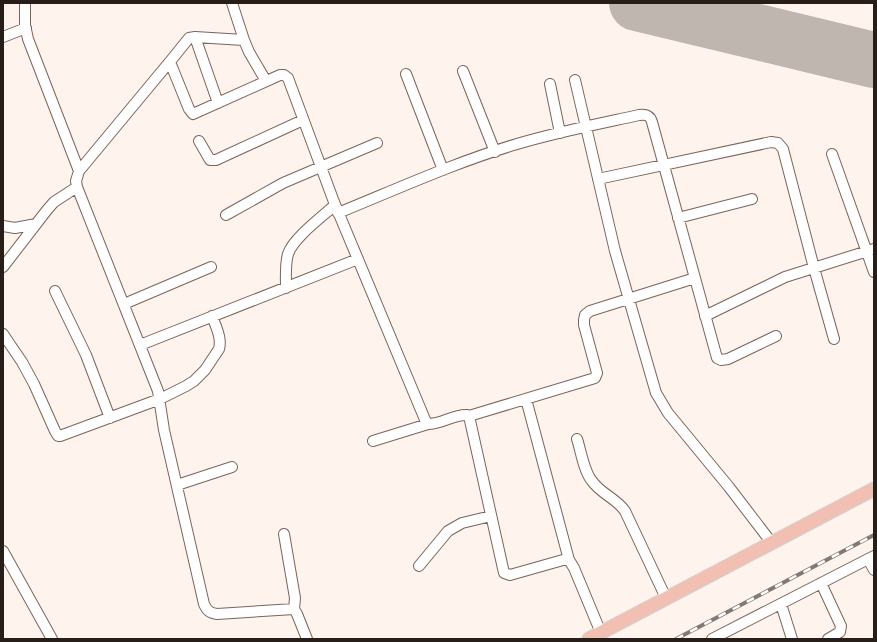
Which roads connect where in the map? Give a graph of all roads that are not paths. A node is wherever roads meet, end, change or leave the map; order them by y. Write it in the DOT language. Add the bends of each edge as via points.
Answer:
graph roads {
  1 [pos="25,3"];
  2 [pos="232,3"];
  3 [pos="26,28"];
  4 [pos="3,37"];
  5 [pos="195,37"];
  6 [pos="244,40"];
  7 [pos="168,64"];
  8 [pos="463,71"];
  9 [pos="406,74"];
  10 [pos="575,80"];
  11 [pos="266,81"];
  12 [pos="550,84"];
  13 [pos="218,103"];
  14 [pos="303,120"];
  15 [pos="586,127"];
  16 [pos="560,133"];
  17 [pos="199,141"];
  18 [pos="377,142"];
  19 [pos="495,152"];
  20 [pos="832,154"];
  21 [pos="664,165"];
  22 [pos="321,167"];
  23 [pos="443,170"];
  24 [pos="79,171"];
  25 [pos="598,179"];
  26 [pos="77,187"];
  27 [pos="752,199"];
  28 [pos="337,209"];
  29 [pos="226,215"];
  30 [pos="678,218"];
  31 [pos="36,224"];
  32 [pos="3,226"];
  33 [pos="870,250"];
  34 [pos="358,259"];
  35 [pos="3,267"];
  36 [pos="211,267"];
  37 [pos="814,268"];
  38 [pos="874,272"];
  39 [pos="695,278"];
  40 [pos="286,288"];
  41 [pos="55,291"];
  42 [pos="628,299"];
  43 [pos="124,304"];
  44 [pos="212,316"];
  45 [pos="705,316"];
  46 [pos="3,334"];
  47 [pos="776,336"];
  48 [pos="834,339"];
  49 [pos="140,345"];
  50 [pos="160,399"];
  51 [pos="526,399"];
  52 [pos="469,416"];
  53 [pos="110,418"];
  54 [pos="428,424"];
  55 [pos="577,439"];
  56 [pos="373,441"];
  57 [pos="232,467"];
  58 [pos="176,485"];
  59 [pos="874,488"];
  60 [pos="491,516"];
  61 [pos="284,534"];
  62 [pos="772,542"];
  63 [pos="3,551"];
  64 [pos="871,557"];
  65 [pos="569,560"];
  66 [pos="419,566"];
  67 [pos="874,570"];
  68 [pos="821,583"];
  69 [pos="666,598"];
  70 [pos="781,604"];
  71 [pos="294,609"];
  72 [pos="601,633"];
  73 [pos="52,639"];
  74 [pos="307,639"];
  75 [pos="589,639"];
  76 [pos="712,639"];
  77 [pos="792,639"];
  78 [pos="828,639"];
  1 -- 3 [label="street"];
  2 -- 6 [label="street"];
  3 -- 4 [label="street"];
  3 -- 24 [label="street" via="31,49"];
  5 -- 6 [label="street"];
  5 -- 7 [label="street" via="188,39"];
  5 -- 13 [label="street"];
  6 -- 11 [label="street"];
  7 -- 13 [label="street" via="172,67 192,113"];
  7 -- 24 [label="street"];
  8 -- 19 [label="street"];
  9 -- 23 [label="street"];
  10 -- 15 [label="street"];
  11 -- 13 [label="street"];
  11 -- 14 [label="street" via="280,75 286,76"];
  12 -- 16 [label="street"];
  14 -- 17 [label="street" via="216,160 210,160"];
  14 -- 22 [label="street"];
  15 -- 16 [label="street"];
  15 -- 21 [label="street" via="639,115 649,116"];
  15 -- 25 [label="street"];
  16 -- 19 [label="street"];
  18 -- 22 [label="street"];
  19 -- 23 [label="street"];
  20 -- 33 [label="street"];
  21 -- 25 [label="street"];
  21 -- 30 [label="street"];
  21 -- 37 [label="street" via="771,142 778,143 783,149"];
  22 -- 28 [label="street"];
  22 -- 29 [label="street" via="283,183"];
  23 -- 28 [label="street"];
  24 -- 26 [label="street"];
  25 -- 42 [label="street"];
  26 -- 31 [label="street" via="54,202"];
  26 -- 43 [label="street"];
  27 -- 30 [label="street"];
  28 -- 34 [label="street"];
  28 -- 40 [label="street" via="291,247 287,260"];
  30 -- 39 [label="street"];
  31 -- 32 [label="street" via="15,228"];
  31 -- 35 [label="street"];
  33 -- 37 [label="street"];
  33 -- 38 [label="street"];
  34 -- 40 [label="street"];
  34 -- 54 [label="street"];
  36 -- 43 [label="street"];
  37 -- 45 [label="street" via="784,277"];
  37 -- 48 [label="street"];
  39 -- 42 [label="street"];
  39 -- 45 [label="street"];
  40 -- 44 [label="street"];
  41 -- 53 [label="street" via="86,355"];
  42 -- 51 [label="street" via="590,311 584,317 597,373 595,378"];
  42 -- 62 [label="street" via="661,403"];
  43 -- 49 [label="street"];
  44 -- 49 [label="street"];
  44 -- 50 [label="street" via="220,340 216,354 194,381"];
  45 -- 47 [label="street" via="716,358 721,360"];
  46 -- 53 [label="street" via="31,378 58,436"];
  49 -- 50 [label="street"];
  50 -- 53 [label="street"];
  50 -- 58 [label="street"];
  51 -- 52 [label="street"];
  51 -- 65 [label="street"];
  52 -- 54 [label="street" via="461,415"];
  52 -- 60 [label="street"];
  54 -- 56 [label="street"];
  55 -- 69 [label="street" via="590,478 625,511"];
  57 -- 58 [label="street"];
  58 -- 71 [label="street" via="207,610 217,614"];
  59 -- 62 [label="main road"];
  60 -- 65 [label="street" via="503,571 506,574"];
  60 -- 66 [label="street" via="448,530"];
  61 -- 71 [label="street" via="295,598"];
  62 -- 69 [label="main road"];
  63 -- 73 [label="street"];
  64 -- 67 [label="street"];
  64 -- 68 [label="street"];
  65 -- 72 [label="street"];
  68 -- 70 [label="street"];
  68 -- 78 [label="street" via="840,626 840,632"];
  69 -- 72 [label="main road"];
  70 -- 76 [label="street"];
  70 -- 77 [label="street"];
  71 -- 74 [label="street"];
  72 -- 75 [label="main road"];
}
